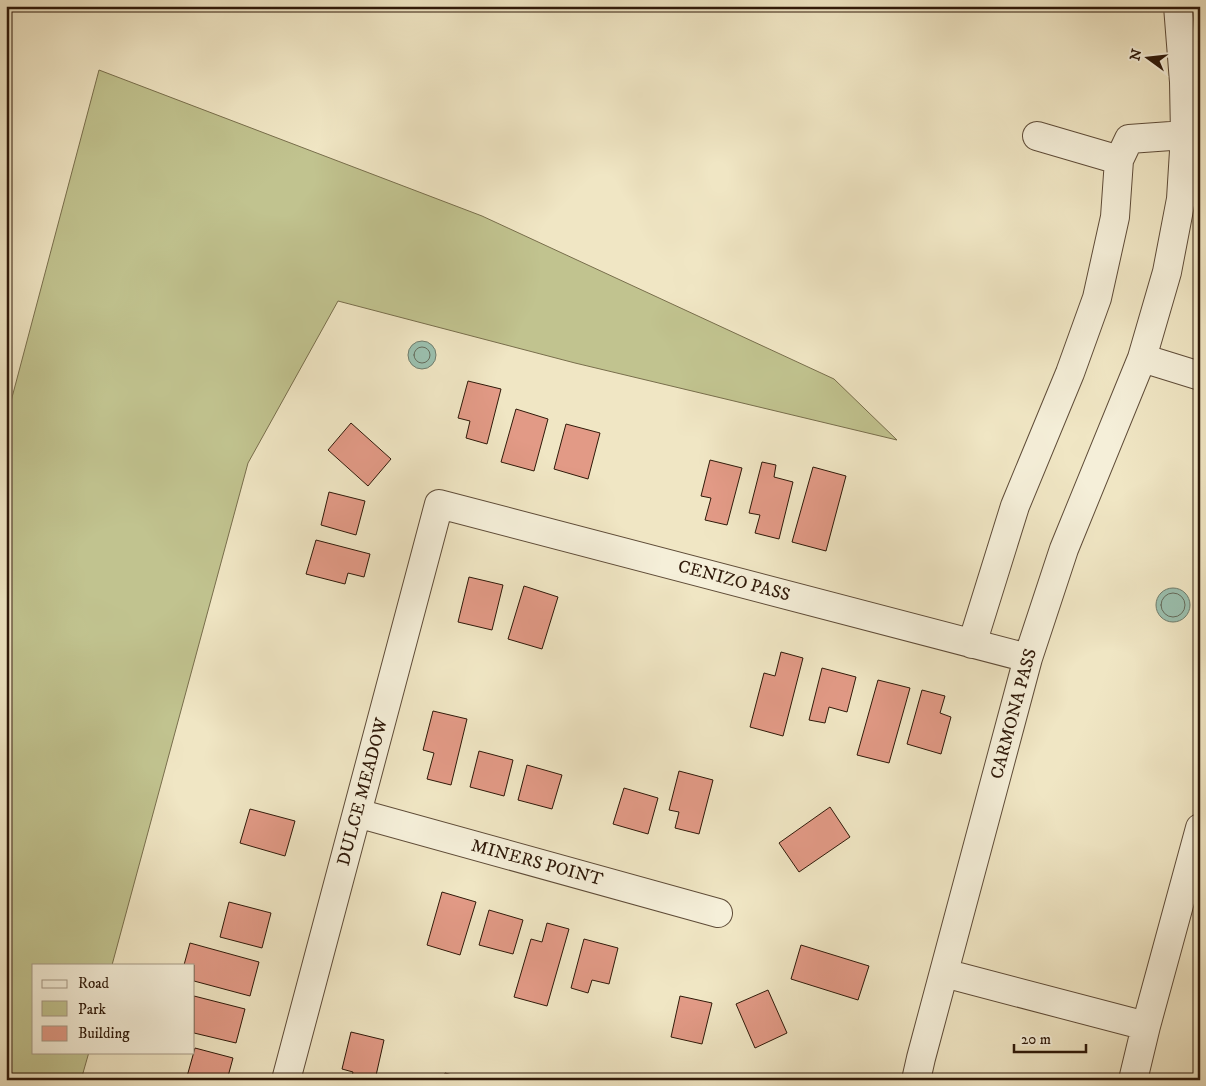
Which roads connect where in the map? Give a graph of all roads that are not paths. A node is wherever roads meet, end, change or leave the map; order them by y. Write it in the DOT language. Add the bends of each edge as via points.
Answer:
graph roads {
  1 [pos="1178,6"];
  2 [pos="1185,135"];
  3 [pos="1037,136"];
  4 [pos="1119,160"];
  5 [pos="1142,358"];
  6 [pos="1200,376"];
  7 [pos="439,504"];
  8 [pos="972,644"];
  9 [pos="1028,658"];
  10 [pos="357,813"];
  11 [pos="1200,828"];
  12 [pos="718,913"];
  13 [pos="944,973"];
  14 [pos="1146,1026"];
  15 [pos="286,1080"];
  16 [pos="916,1080"];
  17 [pos="1133,1080"];
  1 -- 2 [label="street, CARMONA PASS"];
  2 -- 4 [label="street" via="1129,139"];
  2 -- 5 [label="street, CARMONA PASS" via="1180,198 1167,272"];
  3 -- 4 [label="street"];
  4 -- 8 [label="street" via="1115,217 1097,298 1016,506"];
  5 -- 6 [label="street"];
  5 -- 9 [label="street, CARMONA PASS" via="1064,549"];
  7 -- 8 [label="street, CENIZO PASS"];
  7 -- 10 [label="street, DULCE MEADOW"];
  8 -- 9 [label="street, CENIZO PASS"];
  9 -- 13 [label="street, CARMONA PASS"];
  10 -- 12 [label="street, MINERS POINT"];
  10 -- 15 [label="street, DULCE MEADOW"];
  11 -- 14 [label="street"];
  13 -- 14 [label="street"];
  13 -- 16 [label="street, CARMONA PASS"];
  14 -- 17 [label="street"];
}
